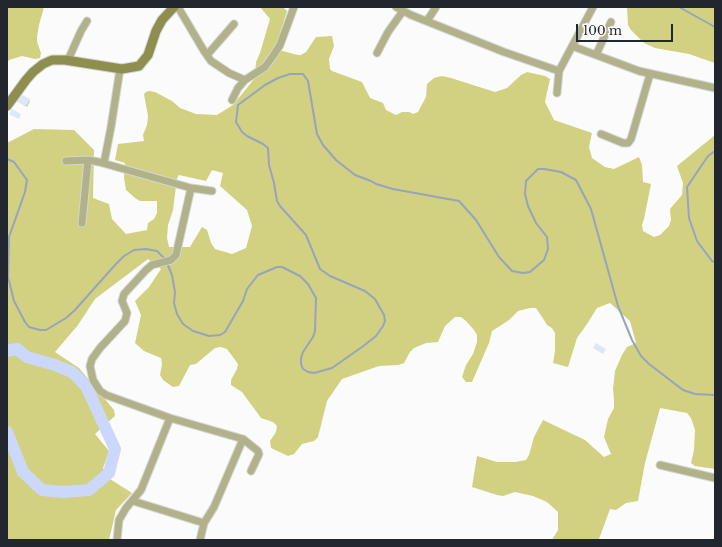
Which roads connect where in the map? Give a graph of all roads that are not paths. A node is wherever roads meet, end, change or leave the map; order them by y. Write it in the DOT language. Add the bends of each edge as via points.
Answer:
graph roads {
  1 [pos="174,7"];
  2 [pos="178,7"];
  3 [pos="294,7"];
  4 [pos="396,7"];
  5 [pos="436,7"];
  6 [pos="593,7"];
  7 [pos="403,11"];
  8 [pos="87,21"];
  9 [pos="427,21"];
  10 [pos="611,22"];
  11 [pos="234,24"];
  12 [pos="572,46"];
  13 [pos="378,53"];
  14 [pos="207,55"];
  15 [pos="596,55"];
  16 [pos="68,60"];
  17 [pos="120,69"];
  18 [pos="559,71"];
  19 [pos="650,74"];
  20 [pos="245,80"];
  21 [pos="715,88"];
  22 [pos="557,93"];
  23 [pos="232,100"];
  24 [pos="7,106"];
  25 [pos="600,134"];
  26 [pos="88,160"];
  27 [pos="66,161"];
  28 [pos="104,163"];
  29 [pos="191,188"];
  30 [pos="212,191"];
  31 [pos="82,223"];
  32 [pos="170,418"];
  33 [pos="243,439"];
  34 [pos="660,465"];
  35 [pos="251,471"];
  36 [pos="715,478"];
  37 [pos="133,501"];
  38 [pos="204,523"];
  39 [pos="117,540"];
  40 [pos="200,540"];
  1 -- 17 [label="main road" via="162,20 148,55 142,63 139,66"];
  2 -- 14 [label="street"];
  3 -- 20 [label="street" via="274,56 265,67"];
  4 -- 7 [label="street"];
  5 -- 9 [label="street"];
  6 -- 12 [label="street"];
  7 -- 9 [label="street"];
  7 -- 13 [label="street" via="388,32"];
  8 -- 16 [label="street"];
  9 -- 18 [label="street"];
  10 -- 15 [label="street"];
  11 -- 14 [label="street"];
  12 -- 15 [label="street"];
  12 -- 18 [label="street"];
  14 -- 20 [label="street" via="219,67"];
  15 -- 19 [label="street"];
  16 -- 17 [label="main road"];
  16 -- 24 [label="main road" via="52,60 37,68"];
  17 -- 28 [label="street"];
  18 -- 22 [label="street"];
  19 -- 21 [label="street"];
  19 -- 25 [label="street" via="628,144"];
  20 -- 23 [label="street"];
  26 -- 27 [label="street"];
  26 -- 28 [label="street"];
  26 -- 31 [label="street"];
  28 -- 29 [label="street"];
  29 -- 30 [label="street"];
  29 -- 32 [label="street" via="176,255 170,260 152,265 124,294 122,301 127,313 125,321 100,348 90,366 93,380 106,395"];
  32 -- 33 [label="street"];
  32 -- 37 [label="street" via="141,490"];
  33 -- 35 [label="street" via="259,454"];
  33 -- 38 [label="street"];
  34 -- 36 [label="street"];
  37 -- 38 [label="street"];
  37 -- 39 [label="street" via="119,520"];
  38 -- 40 [label="street"];
}
